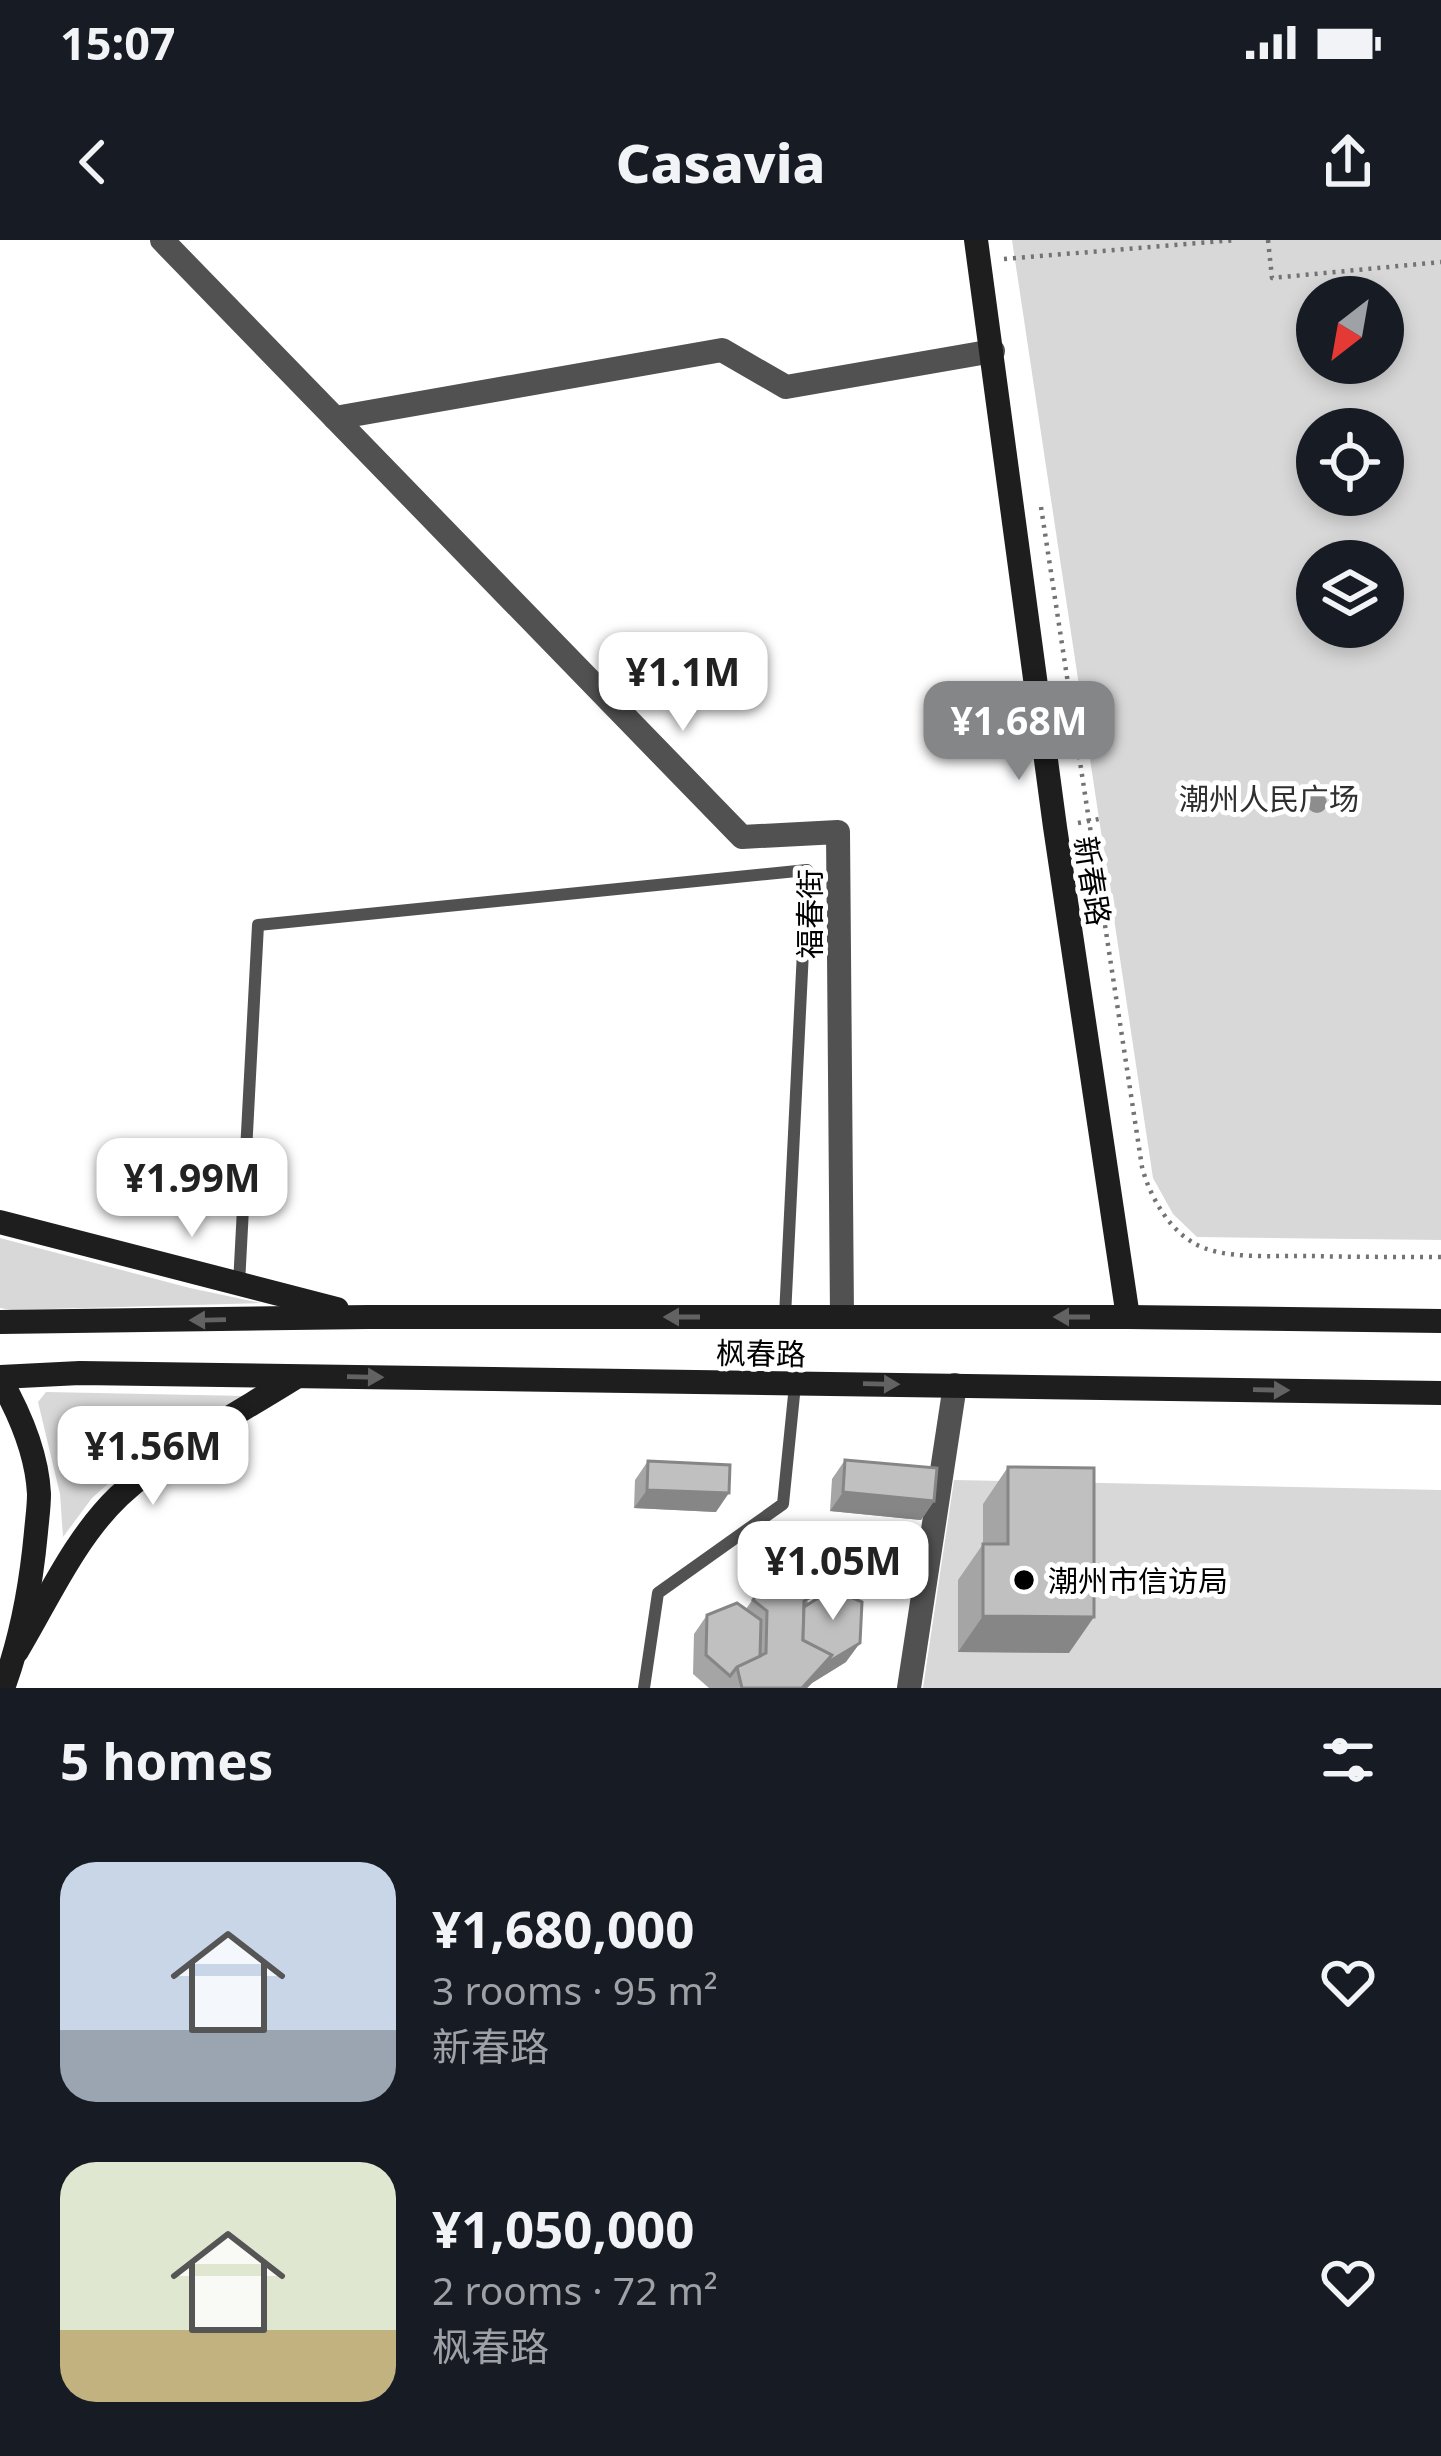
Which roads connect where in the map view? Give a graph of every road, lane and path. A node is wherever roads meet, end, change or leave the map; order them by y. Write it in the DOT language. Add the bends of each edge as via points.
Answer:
graph roads {
  1 [pos="162,240"];
  2 [pos="976,240"];
  3 [pos="1237,240"];
  4 [pos="1268,240"];
  5 [pos="1004,259"];
  6 [pos="1441,262"];
  7 [pos="993,351"];
  8 [pos="335,418"];
  9 [pos="1040,493"];
  10 [pos="0,1222"];
  11 [pos="1441,1257"];
  12 [pos="239,1283"];
  13 [pos="368,1317"];
  14 [pos="785,1317"];
  15 [pos="842,1317"];
  16 [pos="1128,1317"];
  17 [pos="1441,1321"];
  18 [pos="0,1322"];
  19 [pos="298,1376"];
  20 [pos="0,1378"];
  21 [pos="796,1383"];
  22 [pos="955,1385"];
  23 [pos="1441,1393"];
  24 [pos="17,1651"];
  25 [pos="3,1688"];
  26 [pos="644,1688"];
  27 [pos="909,1688"];
  1 -- 8 [label="street, 福春街"];
  2 -- 7 [label="main road, 新春路"];
  3 -- 5 [label="path"];
  4 -- 6 [label="path" via="1272,278"];
  7 -- 8 [label="street" via="786,386 722,350"];
  7 -- 16 [label="main road, 新春路"];
  8 -- 15 [label="street, 福春街" via="742,837 838,832"];
  9 -- 11 [label="path" via="1148,1189 1191,1242 1213,1251"];
  10 -- 12 [label="main road"];
  12 -- 13 [label="main road"];
  12 -- 14 [label="lane" via="258,925 807,870"];
  14 -- 13 [label="main road, 枫春路, one-way"];
  13 -- 18 [label="main road, 枫春路, one-way"];
  14 -- 15 [label="main road, 枫春路"];
  16 -- 15 [label="main road, 枫春路, one-way"];
  16 -- 17 [label="main road, 枫春路"];
  19 -- 20 [label="main road, 枫春路"];
  19 -- 21 [label="main road, 枫春路, one-way"];
  19 -- 24 [label="main road" via="118,1497 82,1540"];
  20 -- 24 [label="main road" via="19,1413 39,1493"];
  21 -- 22 [label="main road, 枫春路, one-way"];
  21 -- 26 [label="lane" via="783,1504 658,1593"];
  22 -- 23 [label="main road, 枫春路, one-way"];
  22 -- 27 [label="street"];
  24 -- 25 [label="main road"];
}
